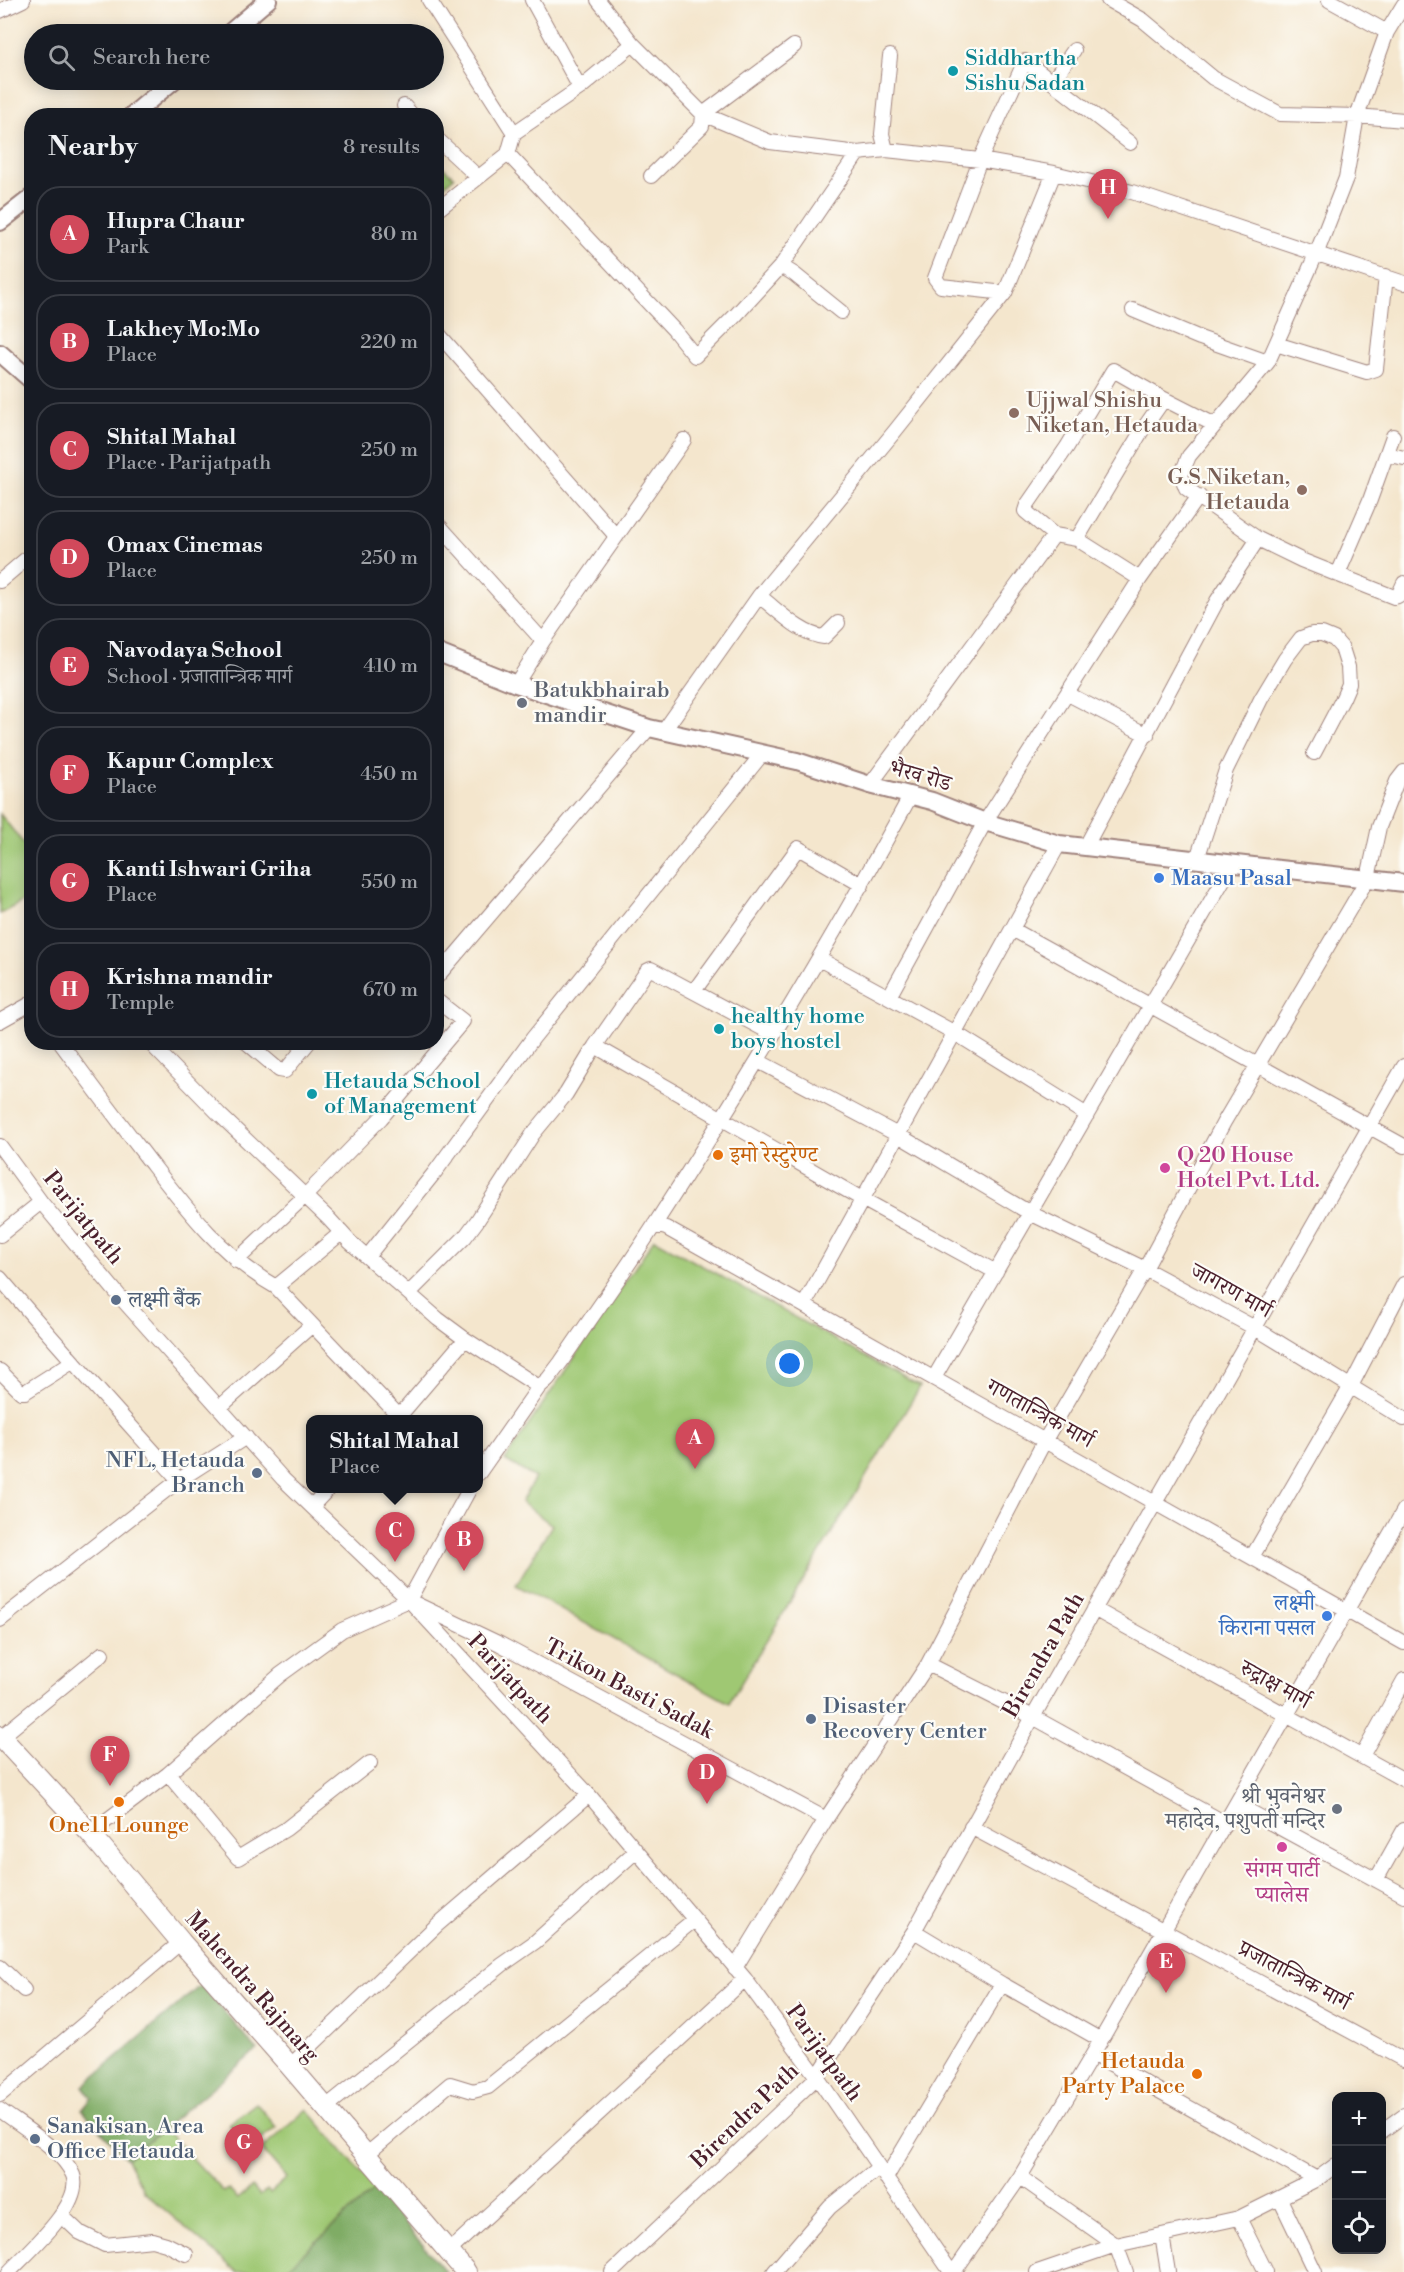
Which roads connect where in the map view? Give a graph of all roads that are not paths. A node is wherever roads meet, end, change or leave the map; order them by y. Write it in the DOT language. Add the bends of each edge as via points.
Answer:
graph roads {
  1 [pos="23,0"];
  2 [pos="268,0"];
  3 [pos="429,0"];
  4 [pos="532,0"];
  5 [pos="598,0"];
  6 [pos="1108,0"];
  7 [pos="1329,0"];
  8 [pos="1404,4"];
  9 [pos="0,11"];
  10 [pos="240,24"];
  11 [pos="1388,32"];
  12 [pos="633,44"];
  13 [pos="794,46"];
  14 [pos="1074,50"];
  15 [pos="890,56"];
  16 [pos="1052,82"];
  17 [pos="580,88"];
  18 [pos="162,90"];
  19 [pos="141,108"];
  20 [pos="703,114"];
  21 [pos="1357,116"];
  22 [pos="1404,120"];
  23 [pos="514,133"];
  24 [pos="1130,143"];
  25 [pos="444,145"];
  26 [pos="886,150"];
  27 [pos="858,153"];
  28 [pos="508,154"];
  29 [pos="980,160"];
  30 [pos="1054,173"];
  31 [pos="651,176"];
  32 [pos="478,177"];
  33 [pos="24,203"];
  34 [pos="444,205"];
  35 [pos="0,222"];
  36 [pos="1317,252"];
  37 [pos="781,266"];
  38 [pos="1386,276"];
  39 [pos="1404,283"];
  40 [pos="1005,293"];
  41 [pos="1134,310"];
  42 [pos="841,312"];
  43 [pos="444,340"];
  44 [pos="1276,344"];
  45 [pos="0,353"];
  46 [pos="1268,362"];
  47 [pos="24,374"];
  48 [pos="1164,399"];
  49 [pos="1215,425"];
  50 [pos="1393,436"];
  51 [pos="684,440"];
  52 [pos="1387,453"];
  53 [pos="1404,458"];
  54 [pos="1199,496"];
  55 [pos="444,531"];
  56 [pos="1054,535"];
  57 [pos="616,536"];
  58 [pos="1077,539"];
  59 [pos="1258,539"];
  60 [pos="24,564"];
  61 [pos="1338,574"];
  62 [pos="1140,579"];
  63 [pos="0,581"];
  64 [pos="1404,583"];
  65 [pos="759,597"];
  66 [pos="838,623"];
  67 [pos="543,641"];
  68 [pos="444,655"];
  69 [pos="516,684"];
  70 [pos="1068,693"];
  71 [pos="656,730"];
  72 [pos="1147,735"];
  73 [pos="763,753"];
  74 [pos="1314,753"];
  75 [pos="1404,772"];
  76 [pos="870,785"];
  77 [pos="910,795"];
  78 [pos="985,822"];
  79 [pos="1059,844"];
  80 [pos="1086,846"];
  81 [pos="1197,859"];
  82 [pos="1233,863"];
  83 [pos="1368,878"];
  84 [pos="1404,883"];
  85 [pos="862,885"];
  86 [pos="1012,929"];
  87 [pos="819,958"];
  88 [pos="444,969"];
  89 [pos="694,991"];
  90 [pos="889,997"];
  91 [pos="444,1006"];
  92 [pos="1150,1006"];
  93 [pos="24,1007"];
  94 [pos="0,1021"];
  95 [pos="955,1033"];
  96 [pos="772,1034"];
  97 [pos="444,1043"];
  98 [pos="595,1046"];
  99 [pos="66,1050"];
  100 [pos="157,1050"];
  101 [pos="255,1050"];
  102 [pos="302,1050"];
  103 [pos="438,1050"];
  104 [pos="758,1061"];
  105 [pos="1258,1065"];
  106 [pos="1404,1066"];
  107 [pos="1087,1114"];
  108 [pos="722,1117"];
  109 [pos="1369,1127"];
  110 [pos="898,1135"];
  111 [pos="0,1146"];
  112 [pos="1404,1146"];
  113 [pos="305,1196"];
  114 [pos="862,1199"];
  115 [pos="41,1202"];
  116 [pos="1030,1213"];
  117 [pos="654,1226"];
  118 [pos="341,1233"];
  119 [pos="0,1235"];
  120 [pos="367,1257"];
  121 [pos="236,1261"];
  122 [pos="1145,1269"];
  123 [pos="996,1272"];
  124 [pos="0,1278"];
  125 [pos="1404,1284"];
  126 [pos="276,1287"];
  127 [pos="410,1293"];
  128 [pos="804,1305"];
  129 [pos="312,1325"];
  130 [pos="1255,1328"];
  131 [pos="465,1339"];
  132 [pos="72,1362"];
  133 [pos="0,1371"];
  134 [pos="934,1378"];
  135 [pos="1351,1386"];
  136 [pos="539,1387"];
  137 [pos="220,1407"];
  138 [pos="395,1415"];
  139 [pos="401,1415"];
  140 [pos="1404,1419"];
  141 [pos="246,1437"];
  142 [pos="1045,1440"];
  143 [pos="483,1467"];
  144 [pos="179,1480"];
  145 [pos="324,1493"];
  146 [pos="467,1493"];
  147 [pos="1155,1502"];
  148 [pos="312,1506"];
  149 [pos="1404,1510"];
  150 [pos="1252,1557"];
  151 [pos="409,1600"];
  152 [pos="1094,1609"];
  153 [pos="1346,1610"];
  154 [pos="0,1620"];
  155 [pos="1404,1643"];
  156 [pos="102,1654"];
  157 [pos="928,1664"];
  158 [pos="1404,1680"];
  159 [pos="1286,1715"];
  160 [pos="1033,1717"];
  161 [pos="0,1736"];
  162 [pos="1362,1756"];
  163 [pos="370,1763"];
  164 [pos="168,1774"];
  165 [pos="1404,1780"];
  166 [pos="589,1795"];
  167 [pos="1236,1804"];
  168 [pos="826,1819"];
  169 [pos="1225,1823"];
  170 [pos="971,1827"];
  171 [pos="1404,1830"];
  172 [pos="90,1833"];
  173 [pos="635,1852"];
  174 [pos="1376,1880"];
  175 [pos="1404,1895"];
  176 [pos="694,1920"];
  177 [pos="1164,1930"];
  178 [pos="914,1931"];
  179 [pos="181,1942"];
  180 [pos="0,1967"];
  181 [pos="735,1968"];
  182 [pos="745,1979"];
  183 [pos="1002,1984"];
  184 [pos="24,1990"];
  185 [pos="1101,2040"];
  186 [pos="1094,2054"];
  187 [pos="1404,2060"];
  188 [pos="290,2066"];
  189 [pos="817,2077"];
  190 [pos="0,2095"];
  191 [pos="326,2108"];
  192 [pos="0,2110"];
  193 [pos="1404,2115"];
  194 [pos="1386,2129"];
  195 [pos="366,2155"];
  196 [pos="1332,2168"];
  197 [pos="882,2173"];
  198 [pos="1020,2177"];
  199 [pos="1317,2179"];
  200 [pos="1280,2199"];
  201 [pos="62,2216"];
  202 [pos="1239,2218"];
  203 [pos="1162,2235"];
  204 [pos="1116,2246"];
  205 [pos="448,2252"];
  206 [pos="186,2254"];
  207 [pos="9,2272"];
  208 [pos="466,2272"];
  209 [pos="612,2272"];
  210 [pos="774,2272"];
  211 [pos="953,2272"];
  212 [pos="1037,2272"];
  213 [pos="1126,2272"];
  214 [pos="1168,2272"];
  215 [pos="1266,2272"];
  216 [pos="1315,2272"];
  1 -- 9 [label="street"];
  2 -- 10 [label="main road"];
  3 -- 23 [label="street"];
  4 -- 17 [label="street"];
  5 -- 12 [label="street"];
  6 -- 21 [label="street" via="1143,20 1213,78 1280,114"];
  7 -- 11 [label="street"];
  8 -- 11 [label="street"];
  11 -- 21 [label="street"];
  12 -- 17 [label="street"];
  12 -- 20 [label="street"];
  13 -- 20 [label="street"];
  14 -- 16 [label="street"];
  15 -- 26 [label="street" via="882,134"];
  16 -- 24 [label="street"];
  16 -- 29 [label="street" via="1025,61"];
  17 -- 23 [label="street"];
  18 -- 19 [label="main road"];
  20 -- 27 [label="street" via="770,142"];
  20 -- 31 [label="street" via="702,126"];
  21 -- 22 [label="street"];
  21 -- 36 [label="street" via="1346,178"];
  23 -- 28 [label="street"];
  25 -- 32 [label="street"];
  26 -- 27 [label="street"];
  26 -- 29 [label="street"];
  27 -- 37 [label="street"];
  28 -- 32 [label="street"];
  28 -- 37 [label="street" via="695,356"];
  29 -- 30 [label="street"];
  29 -- 40 [label="street" via="935,278 941,286"];
  30 -- 36 [label="street" via="1132,192"];
  30 -- 40 [label="street"];
  32 -- 34 [label="street"];
  33 -- 35 [label="main road"];
  36 -- 38 [label="street"];
  36 -- 44 [label="street"];
  37 -- 42 [label="street"];
  38 -- 39 [label="street"];
  38 -- 44 [label="street" via="1376,369 1367,372"];
  40 -- 65 [label="street"];
  41 -- 46 [label="street"];
  43 -- 57 [label="street"];
  44 -- 46 [label="street"];
  45 -- 47 [label="main road"];
  46 -- 49 [label="street"];
  48 -- 49 [label="street"];
  48 -- 56 [label="street" via="1113,370 1027,505 1025,511"];
  48 -- 58 [label="street"];
  49 -- 54 [label="street" via="1189,456 1181,475 1186,488"];
  50 -- 52 [label="street"];
  51 -- 57 [label="street"];
  52 -- 53 [label="street"];
  52 -- 61 [label="street"];
  54 -- 59 [label="street"];
  54 -- 62 [label="street"];
  55 -- 67 [label="street"];
  56 -- 58 [label="street"];
  56 -- 76 [label="street"];
  57 -- 67 [label="street"];
  58 -- 62 [label="street"];
  59 -- 61 [label="street"];
  59 -- 72 [label="street" via="1217,602"];
  60 -- 63 [label="street"];
  61 -- 64 [label="street" via="1394,597"];
  62 -- 70 [label="street"];
  65 -- 66 [label="street" via="817,636 824,637"];
  65 -- 71 [label="street"];
  67 -- 69 [label="street"];
  68 -- 69 [label="main road, भैरव रोड"];
  69 -- 71 [label="main road, भैरव रोड"];
  70 -- 72 [label="street"];
  70 -- 78 [label="street"];
  71 -- 73 [label="main road, भैरव रोड"];
  71 -- 88 [label="street"];
  72 -- 80 [label="street"];
  73 -- 76 [label="main road, भैरव रोड"];
  73 -- 120 [label="street" via="533,1038"];
  74 -- 81 [label="street" via="1349,684 1342,648 1322,634 1300,638 1261,699 1226,770"];
  75 -- 83 [label="street" via="1379,827"];
  76 -- 77 [label="main road, भैरव रोड"];
  77 -- 78 [label="main road, भैरव रोड"];
  77 -- 85 [label="street"];
  78 -- 79 [label="main road, भैरव रोड"];
  78 -- 90 [label="street"];
  79 -- 80 [label="main road, भैरव रोड"];
  79 -- 86 [label="street"];
  80 -- 81 [label="main road, भैरव रोड"];
  81 -- 82 [label="main road, भैरव रोड"];
  82 -- 83 [label="main road, भैरव रोड"];
  82 -- 92 [label="street"];
  83 -- 84 [label="main road, भैरव रोड"];
  83 -- 105 [label="street"];
  85 -- 87 [label="street"];
  85 -- 89 [label="street" via="798,848"];
  86 -- 92 [label="street"];
  86 -- 95 [label="street"];
  87 -- 90 [label="street"];
  87 -- 96 [label="street"];
  89 -- 96 [label="street"];
  89 -- 98 [label="street" via="651,969 647,971"];
  90 -- 95 [label="street"];
  91 -- 97 [label="street" via="463,1020"];
  92 -- 105 [label="street"];
  92 -- 107 [label="street"];
  93 -- 94 [label="street"];
  95 -- 107 [label="street"];
  95 -- 110 [label="street"];
  96 -- 104 [label="street"];
  98 -- 108 [label="street"];
  98 -- 127 [label="street" via="477,1221"];
  99 -- 121 [label="street" via="200,1225"];
  100 -- 113 [label="street"];
  101 -- 102 [label="street" via="285,1071"];
  103 -- 113 [label="street" via="381,1118"];
  104 -- 108 [label="street"];
  104 -- 110 [label="street, जागरण मार्ग"];
  105 -- 109 [label="street"];
  105 -- 122 [label="street"];
  106 -- 109 [label="street, Birendra Path"];
  107 -- 116 [label="street"];
  108 -- 114 [label="street"];
  108 -- 117 [label="street"];
  109 -- 112 [label="street"];
  109 -- 130 [label="street, Birendra Path"];
  110 -- 114 [label="street"];
  110 -- 116 [label="street, जागरण मार्ग"];
  111 -- 115 [label="street, Parijatpath"];
  113 -- 118 [label="street"];
  113 -- 121 [label="street"];
  114 -- 123 [label="street"];
  114 -- 128 [label="street"];
  115 -- 119 [label="street"];
  115 -- 137 [label="street, Parijatpath"];
  116 -- 122 [label="street, जागरण मार्ग"];
  116 -- 123 [label="street"];
  117 -- 128 [label="street, गणतान्त्रिक मार्ग" via="666,1228"];
  117 -- 136 [label="street" via="561,1362"];
  118 -- 120 [label="street"];
  118 -- 126 [label="street"];
  120 -- 127 [label="street"];
  121 -- 126 [label="street"];
  122 -- 130 [label="street, जागरण मार्ग"];
  122 -- 142 [label="street"];
  123 -- 134 [label="street"];
  124 -- 132 [label="street"];
  125 -- 135 [label="street"];
  126 -- 129 [label="street"];
  127 -- 131 [label="street"];
  128 -- 134 [label="street, गणतान्त्रिक मार्ग"];
  129 -- 137 [label="street"];
  129 -- 138 [label="street"];
  130 -- 135 [label="street, जागरण मार्ग"];
  130 -- 147 [label="street, Birendra Path"];
  131 -- 136 [label="street"];
  131 -- 139 [label="street"];
  132 -- 133 [label="street" via="25,1392"];
  132 -- 144 [label="street"];
  134 -- 142 [label="street, गणतान्त्रिक मार्ग"];
  135 -- 140 [label="street, जागरण मार्ग"];
  135 -- 150 [label="street"];
  136 -- 143 [label="street"];
  137 -- 141 [label="street, Parijatpath"];
  141 -- 144 [label="street"];
  141 -- 148 [label="street, Parijatpath"];
  142 -- 147 [label="street, गणतान्त्रिक मार्ग"];
  142 -- 157 [label="street"];
  144 -- 154 [label="street"];
  145 -- 148 [label="street"];
  146 -- 151 [label="street"];
  147 -- 150 [label="street, गणतान्त्रिक मार्ग"];
  147 -- 152 [label="street, Birendra Path"];
  148 -- 151 [label="street, Parijatpath"];
  149 -- 153 [label="street"];
  150 -- 153 [label="street, गणतान्त्रिक मार्ग"];
  151 -- 164 [label="street" via="342,1630 280,1675"];
  151 -- 166 [label="street, Parijatpath"];
  151 -- 168 [label="street, Trikon Basti Sadak"];
  152 -- 159 [label="street, रुद्राक्ष मार्ग"];
  152 -- 160 [label="street, Birendra Path"];
  153 -- 155 [label="street, गणतान्त्रिक मार्ग"];
  153 -- 159 [label="street"];
  156 -- 161 [label="street"];
  157 -- 160 [label="street"];
  157 -- 168 [label="street"];
  158 -- 162 [label="street"];
  159 -- 162 [label="street, रुद्राक्ष मार्ग"];
  159 -- 167 [label="street"];
  160 -- 169 [label="street"];
  160 -- 170 [label="street, Birendra Path"];
  161 -- 172 [label="highway, Mahendra Rajmarg"];
  162 -- 165 [label="street, रुद्राक्ष मार्ग"];
  163 -- 164 [label="street" via="286,1829 238,1858"];
  164 -- 172 [label="street"];
  166 -- 173 [label="street, Parijatpath"];
  166 -- 188 [label="street" via="436,1926"];
  167 -- 169 [label="street"];
  167 -- 174 [label="street"];
  168 -- 181 [label="street"];
  169 -- 177 [label="street"];
  170 -- 177 [label="street, प्रजातान्त्रिक मार्ग"];
  170 -- 178 [label="street, Birendra Path"];
  171 -- 174 [label="street"];
  172 -- 179 [label="highway, Mahendra Rajmarg"];
  173 -- 176 [label="street, Parijatpath"];
  173 -- 191 [label="street" via="535,1942"];
  174 -- 175 [label="street"];
  176 -- 181 [label="street, Parijatpath"];
  176 -- 195 [label="street" via="488,2087 473,2091 450,2084"];
  177 -- 185 [label="street"];
  177 -- 187 [label="street, प्रजातान्त्रिक मार्ग"];
  178 -- 183 [label="street"];
  178 -- 189 [label="street, Birendra Path"];
  179 -- 188 [label="highway, Mahendra Rajmarg"];
  179 -- 190 [label="street"];
  180 -- 184 [label="street"];
  181 -- 182 [label="street, Parijatpath"];
  182 -- 189 [label="street, Parijatpath"];
  182 -- 205 [label="street"];
  183 -- 185 [label="street"];
  183 -- 197 [label="street"];
  185 -- 186 [label="street"];
  186 -- 198 [label="street"];
  186 -- 199 [label="street"];
  188 -- 191 [label="highway, Mahendra Rajmarg"];
  189 -- 197 [label="street, Parijatpath"];
  189 -- 209 [label="street, Birendra Path"];
  191 -- 195 [label="highway, Mahendra Rajmarg"];
  192 -- 201 [label="street" via="54,2151 73,2175 75,2187"];
  193 -- 194 [label="street"];
  195 -- 205 [label="highway, Mahendra Rajmarg"];
  196 -- 199 [label="street"];
  197 -- 210 [label="street" via="830,2207"];
  197 -- 211 [label="street, Parijatpath"];
  198 -- 204 [label="street"];
  198 -- 211 [label="street"];
  199 -- 200 [label="street"];
  200 -- 202 [label="street"];
  200 -- 216 [label="street"];
  201 -- 206 [label="street" via="79,2232 105,2245 152,2240"];
  201 -- 207 [label="street"];
  202 -- 203 [label="street"];
  202 -- 215 [label="street"];
  203 -- 204 [label="street"];
  203 -- 214 [label="street"];
  204 -- 212 [label="street"];
  204 -- 213 [label="street"];
  205 -- 208 [label="highway, Mahendra Rajmarg"];
}
